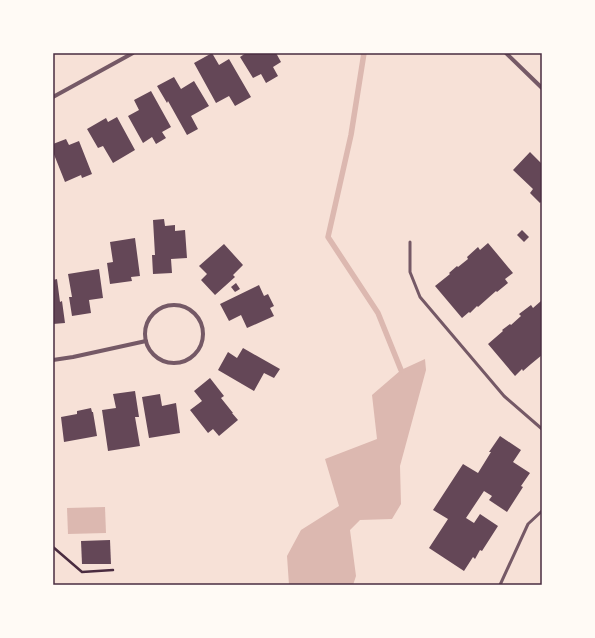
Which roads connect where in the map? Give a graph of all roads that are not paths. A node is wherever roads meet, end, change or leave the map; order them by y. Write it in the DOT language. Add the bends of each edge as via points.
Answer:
graph roads {
  1 [pos="133,53"];
  2 [pos="506,53"];
  3 [pos="542,88"];
  4 [pos="53,97"];
  5 [pos="410,242"];
  6 [pos="146,340"];
  7 [pos="53,360"];
  8 [pos="542,430"];
  9 [pos="542,511"];
  10 [pos="500,585"];
  1 -- 4 [label="street"];
  2 -- 3 [label="street"];
  5 -- 8 [label="lane" via="410,272 420,297 504,396"];
  6 -- 6 [label="street" via="154,356 172,364 190,359 202,344 204,336 200,321 194,313 185,307 175,305 163,307 148,320"];
  6 -- 7 [label="street"];
  9 -- 10 [label="lane" via="528,524"];
}
